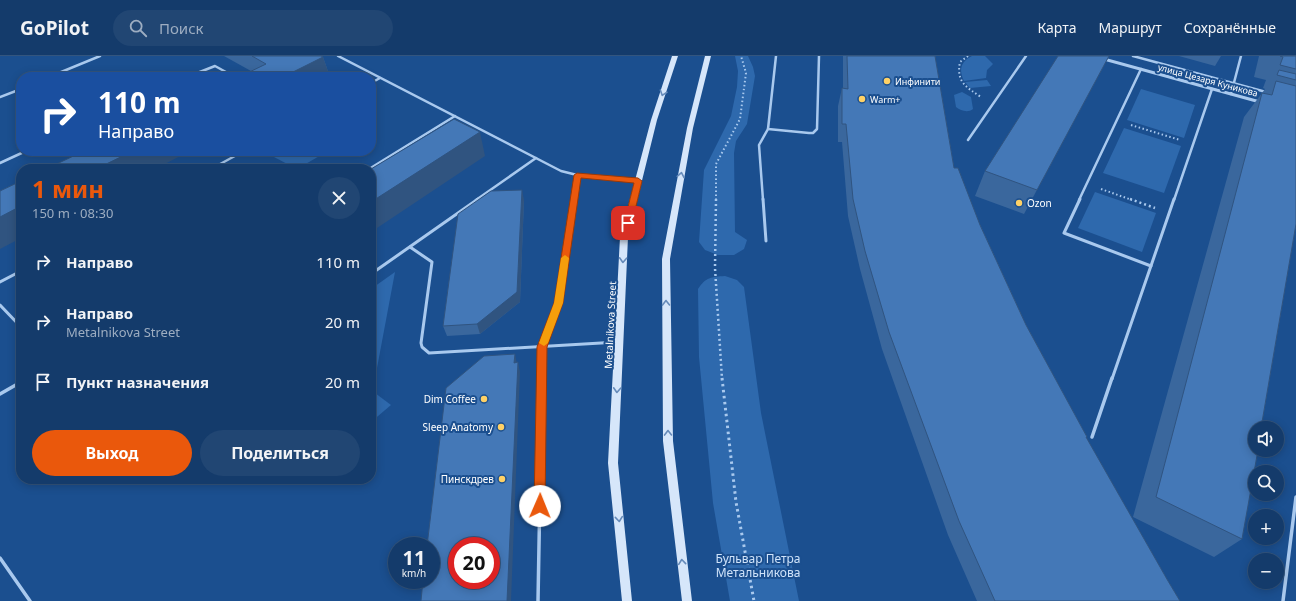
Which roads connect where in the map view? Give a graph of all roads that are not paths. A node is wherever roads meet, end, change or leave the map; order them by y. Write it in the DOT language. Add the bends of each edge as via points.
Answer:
graph roads {
  1 [pos="100,56"];
  2 [pos="338,56"];
  3 [pos="676,56"];
  4 [pos="708,56"];
  5 [pos="776,56"];
  6 [pos="819,56"];
  7 [pos="1026,56"];
  8 [pos="1093,56"];
  9 [pos="1133,56"];
  10 [pos="1241,56"];
  11 [pos="1142,69"];
  12 [pos="61,72"];
  13 [pos="198,72"];
  14 [pos="226,72"];
  15 [pos="369,72"];
  16 [pos="376,76"];
  17 [pos="380,78"];
  18 [pos="376,80"];
  19 [pos="1234,83"];
  20 [pos="1212,89"];
  21 [pos="16,91"];
  22 [pos="1268,93"];
  23 [pos="1231,94"];
  24 [pos="0,98"];
  25 [pos="1267,104"];
  26 [pos="455,116"];
  27 [pos="768,129"];
  28 [pos="968,140"];
  29 [pos="16,156"];
  30 [pos="235,156"];
  31 [pos="536,158"];
  32 [pos="0,163"];
  33 [pos="219,164"];
  34 [pos="376,165"];
  35 [pos="577,175"];
  36 [pos="638,181"];
  37 [pos="766,241"];
  38 [pos="410,247"];
  39 [pos="1151,266"];
  40 [pos="376,271"];
  41 [pos="16,274"];
  42 [pos="0,282"];
  43 [pos="0,305"];
  44 [pos="16,322"];
  45 [pos="619,342"];
  46 [pos="542,347"];
  47 [pos="16,385"];
  48 [pos="0,394"];
  49 [pos="1092,437"];
  50 [pos="1296,497"];
  51 [pos="0,558"];
  52 [pos="29,600"];
  53 [pos="538,601"];
  54 [pos="627,601"];
  55 [pos="687,601"];
  56 [pos="1283,601"];
  1 -- 12 [label="lane"];
  2 -- 15 [label="lane"];
  3 -- 36 [label="main road, Metalnikova Street, one-way" via="654,120"];
  55 -- 4 [label="main road, one-way" via="668,441 666,259 690,128"];
  5 -- 27 [label="lane"];
  6 -- 27 [label="lane" via="816,132"];
  7 -- 28 [label="lane"];
  8 -- 11 [label="street, улица Цезаря Куникова"];
  9 -- 19 [label="lane"];
  10 -- 19 [label="lane"];
  11 -- 20 [label="street, улица Цезаря Куникова"];
  11 -- 39 [label="lane" via="1064,233"];
  13 -- 14 [label="lane" via="215,66"];
  16 -- 17 [label="lane"];
  17 -- 18 [label="lane"];
  17 -- 26 [label="lane"];
  19 -- 22 [label="lane"];
  19 -- 23 [label="lane"];
  20 -- 23 [label="street, улица Цезаря Куникова"];
  20 -- 39 [label="lane"];
  21 -- 24 [label="lane"];
  23 -- 25 [label="street, улица Цезаря Куникова"];
  26 -- 31 [label="lane"];
  26 -- 34 [label="lane"];
  27 -- 37 [label="lane" via="759,145"];
  29 -- 32 [label="lane"];
  30 -- 33 [label="lane"];
  31 -- 35 [label="lane" via="561,171"];
  31 -- 38 [label="lane"];
  35 -- 36 [label="lane"];
  35 -- 46 [label="lane" via="558,303"];
  36 -- 45 [label="main road, Metalnikova Street, one-way" via="624,237"];
  38 -- 40 [label="lane"];
  38 -- 46 [label="lane" via="432,262 421,344 424,350 435,353"];
  39 -- 49 [label="lane"];
  41 -- 42 [label="lane"];
  43 -- 44 [label="lane"];
  45 -- 46 [label="lane"];
  45 -- 54 [label="main road, Metalnikova Street, one-way" via="613,463"];
  46 -- 53 [label="lane"];
  47 -- 48 [label="lane"];
  50 -- 56 [label="lane"];
  51 -- 52 [label="lane"];
}
